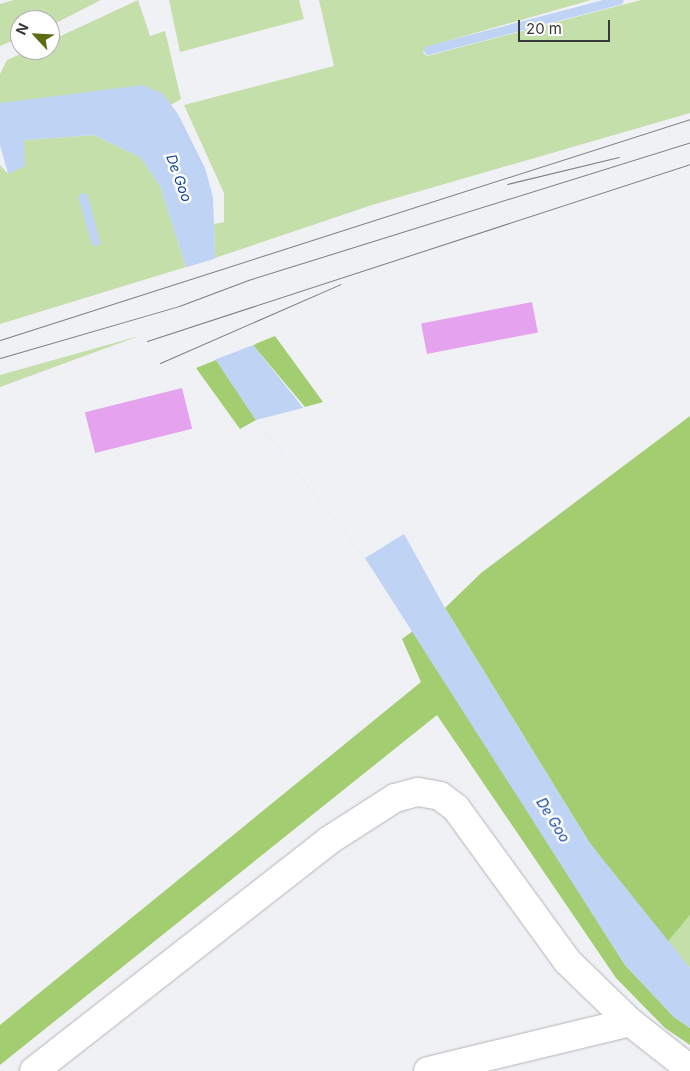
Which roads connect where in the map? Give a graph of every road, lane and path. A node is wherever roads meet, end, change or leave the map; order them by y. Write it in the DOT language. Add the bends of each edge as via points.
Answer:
graph roads {
  1 [pos="630,1022"];
  2 [pos="690,1069"];
  3 [pos="34,1071"];
  4 [pos="428,1071"];
  1 -- 2 [label="lane"];
  1 -- 3 [label="lane" via="567,961 463,815 440,796 418,792 395,798 328,841"];
  1 -- 4 [label="lane"];
}
